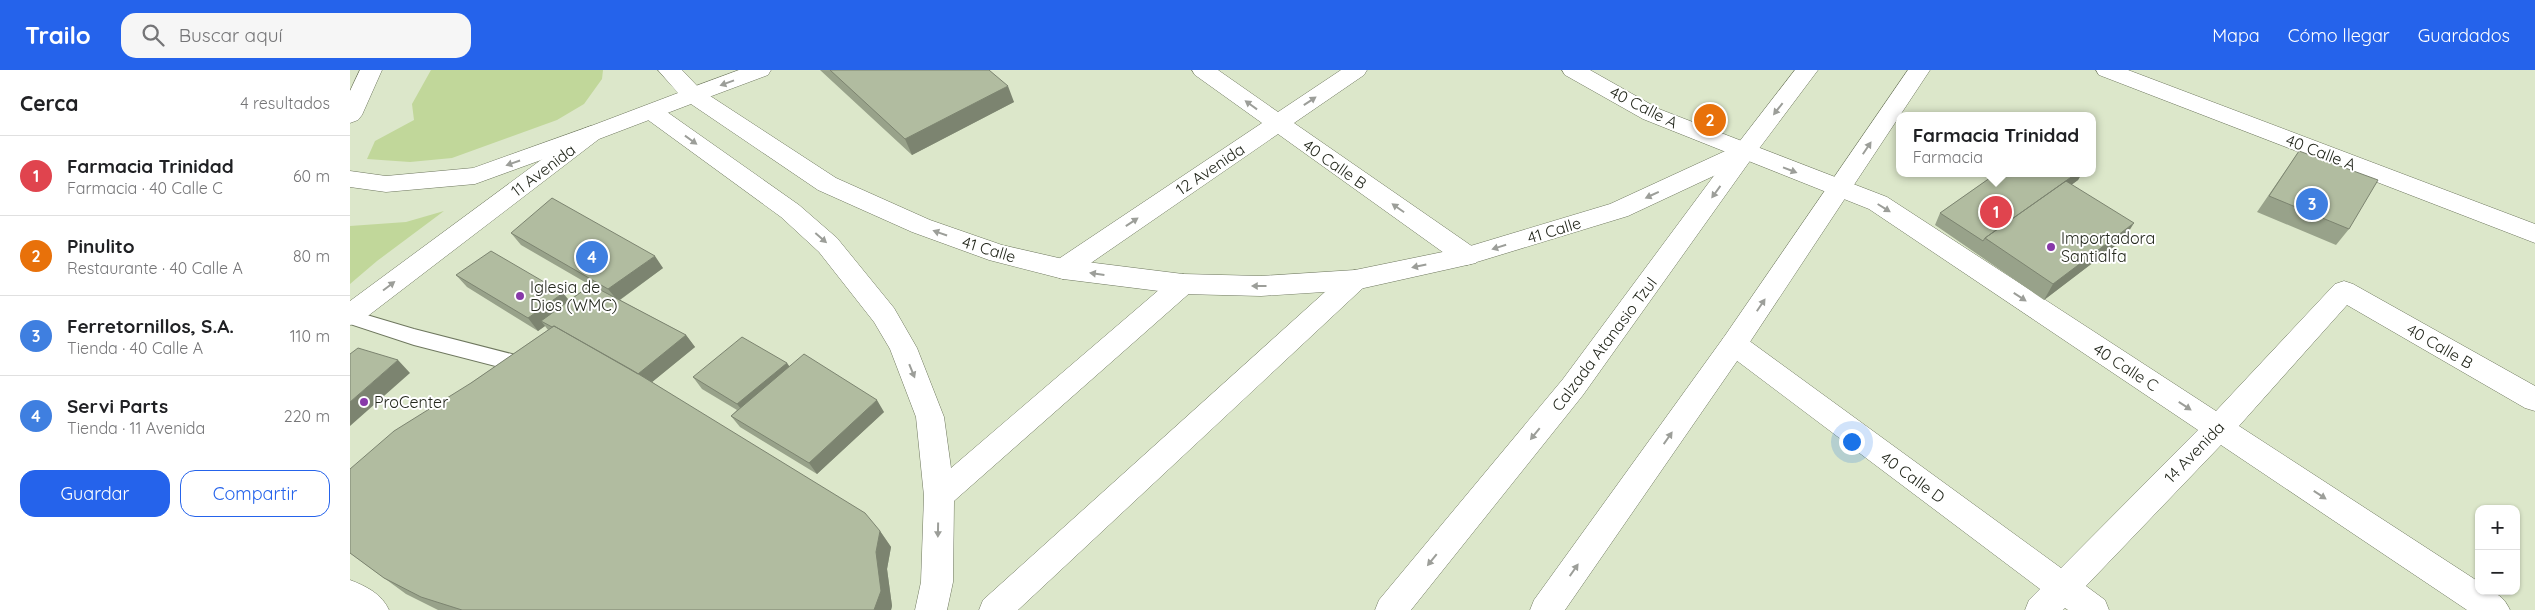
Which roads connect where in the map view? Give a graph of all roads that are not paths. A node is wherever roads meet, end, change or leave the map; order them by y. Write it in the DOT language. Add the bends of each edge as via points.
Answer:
graph roads {
  1 [pos="371,70"];
  2 [pos="669,70"];
  3 [pos="760,70"];
  4 [pos="1203,70"];
  5 [pos="1356,70"];
  6 [pos="1573,70"];
  7 [pos="1807,70"];
  8 [pos="1919,70"];
  9 [pos="2107,70"];
  10 [pos="693,95"];
  11 [pos="652,112"];
  12 [pos="350,115"];
  13 [pos="1277,124"];
  14 [pos="591,134"];
  15 [pos="1744,152"];
  16 [pos="350,179"];
  17 [pos="1840,188"];
  18 [pos="2535,234"];
  19 [pos="1467,256"];
  20 [pos="1063,269"];
  21 [pos="1355,280"];
  22 [pos="1182,284"];
  23 [pos="2344,291"];
  24 [pos="350,316"];
  25 [pos="1734,344"];
  26 [pos="527,366"];
  27 [pos="2535,400"];
  28 [pos="2218,428"];
  29 [pos="938,496"];
  30 [pos="2063,587"];
  31 [pos="350,595"];
  32 [pos="373,610"];
  33 [pos="931,610"];
  34 [pos="995,610"];
  35 [pos="1391,610"];
  36 [pos="1546,610"];
  37 [pos="2041,610"];
  38 [pos="2093,610"];
  39 [pos="2494,610"];
  1 -- 12 [label="main road"];
  2 -- 10 [label="main road, 41 Calle"];
  3 -- 10 [label="main road, 11 Avenida, one-way"];
  13 -- 4 [label="main road, 40 Calle B, one-way"];
  13 -- 5 [label="main road, 12 Avenida, one-way"];
  6 -- 15 [label="main road, 40 Calle A" via="1651,114"];
  7 -- 15 [label="main road, Calzada Atanasio Tzul, one-way"];
  17 -- 8 [label="main road, one-way"];
  9 -- 18 [label="main road, 40 Calle A"];
  10 -- 11 [label="main road, 11 Avenida"];
  20 -- 10 [label="main road, 41 Calle, one-way" via="998,253 920,226 835,188"];
  11 -- 14 [label="main road, 11 Avenida"];
  11 -- 29 [label="main road, one-way" via="790,211 828,245 878,307 903,348 930,417"];
  19 -- 13 [label="main road, 40 Calle B, one-way"];
  20 -- 13 [label="main road, 12 Avenida, one-way"];
  14 -- 16 [label="main road, one-way" via="475,176 386,184"];
  24 -- 14 [label="main road, 11 Avenida, one-way"];
  15 -- 17 [label="main road, 40 Calle C, one-way"];
  15 -- 19 [label="main road, 41 Calle, one-way" via="1619,210"];
  15 -- 35 [label="main road, Calzada Atanasio Tzul, one-way" via="1573,387"];
  25 -- 17 [label="main road, one-way"];
  17 -- 28 [label="main road, 40 Calle C, one-way" via="1878,203"];
  19 -- 21 [label="main road, 41 Calle, one-way"];
  22 -- 20 [label="main road, 41 Calle, one-way"];
  21 -- 22 [label="main road, 41 Calle, one-way" via="1261,286"];
  21 -- 34 [label="main road"];
  22 -- 29 [label="main road"];
  23 -- 27 [label="main road, 40 Calle B"];
  23 -- 28 [label="main road, 14 Avenida"];
  24 -- 26 [label="lane"];
  25 -- 30 [label="main road, 40 Calle D"];
  36 -- 25 [label="main road, one-way"];
  28 -- 30 [label="main road, 14 Avenida"];
  28 -- 39 [label="main road, 40 Calle C, one-way"];
  29 -- 33 [label="main road, one-way" via="936,582"];
  30 -- 37 [label="main road, 14 Avenida"];
  30 -- 38 [label="main road, 40 Calle D"];
  31 -- 32 [label="main road"];
}
